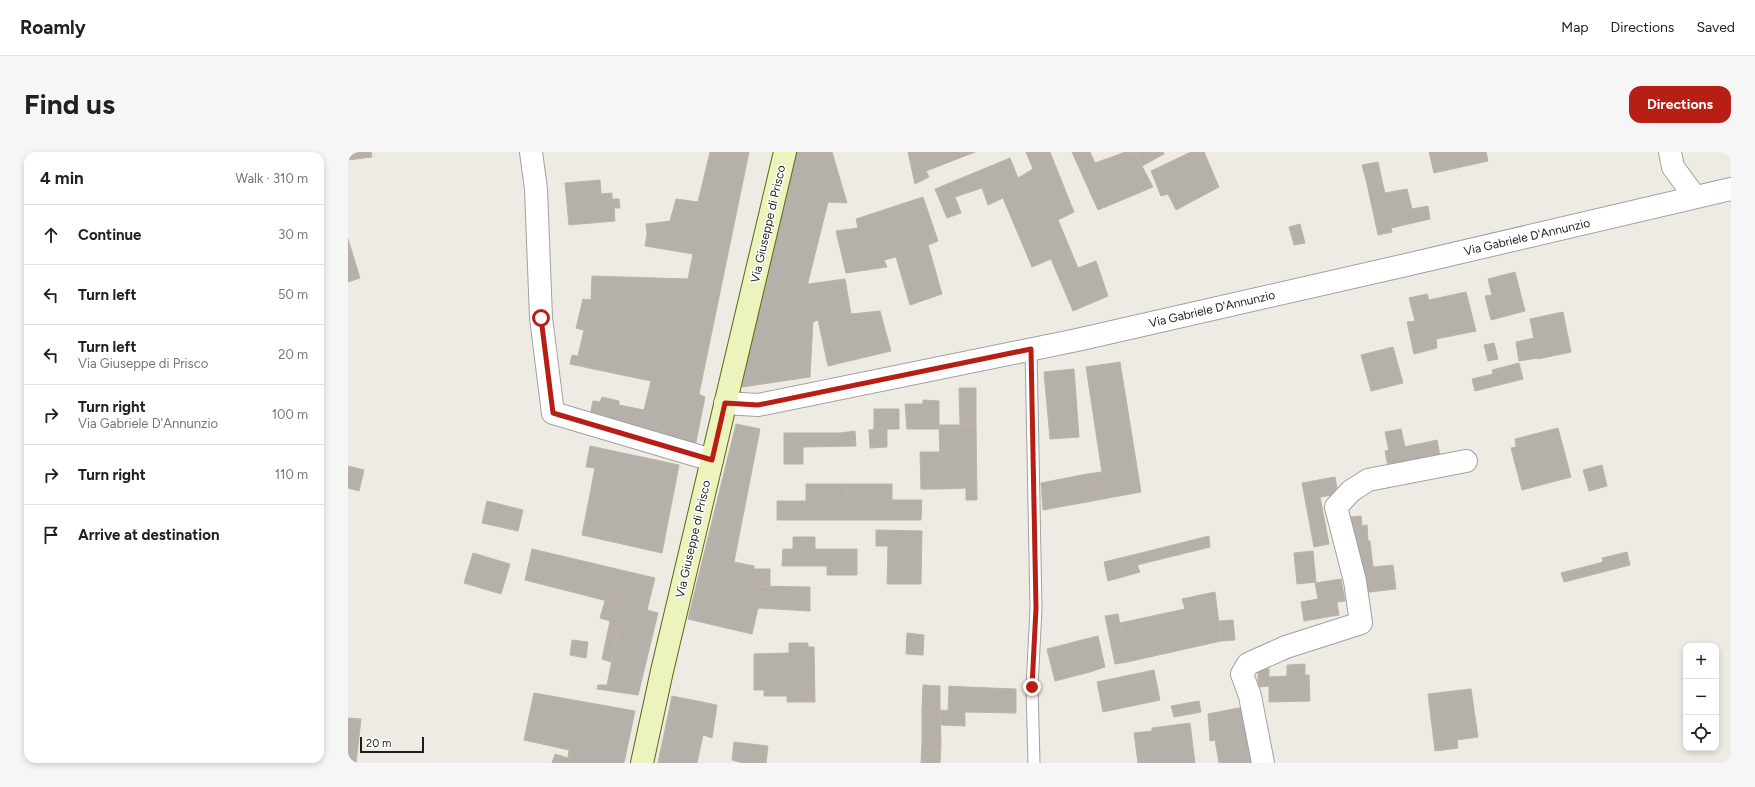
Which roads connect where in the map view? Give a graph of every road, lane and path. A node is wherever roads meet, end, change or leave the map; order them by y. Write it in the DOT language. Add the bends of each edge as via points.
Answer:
graph roads {
  1 [pos="531,152"];
  2 [pos="785,152"];
  3 [pos="1670,152"];
  4 [pos="1731,189"];
  5 [pos="1695,197"];
  6 [pos="1031,349"];
  7 [pos="725,403"];
  8 [pos="712,460"];
  9 [pos="1466,461"];
  10 [pos="642,763"];
  11 [pos="1034,763"];
  12 [pos="1262,763"];
  1 -- 8 [label="street" via="536,188 541,318 553,413"];
  2 -- 7 [label="main road, Via Giuseppe di Prisco"];
  3 -- 5 [label="street" via="1673,166"];
  4 -- 5 [label="street, Via Gabriele D'Annunzio"];
  5 -- 6 [label="street, Via Gabriele D'Annunzio" via="1399,267"];
  6 -- 7 [label="street, Via Gabriele D'Annunzio" via="758,405"];
  6 -- 11 [label="lane" via="1036,608 1032,687"];
  7 -- 8 [label="main road, Via Giuseppe di Prisco"];
  8 -- 10 [label="main road, Via Giuseppe di Prisco"];
  9 -- 12 [label="street" via="1368,480 1351,491 1336,507 1355,581 1361,623 1286,647 1248,664 1242,674 1250,696"];
}
